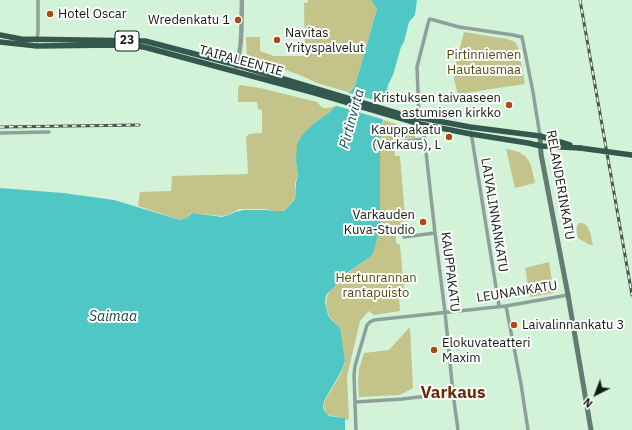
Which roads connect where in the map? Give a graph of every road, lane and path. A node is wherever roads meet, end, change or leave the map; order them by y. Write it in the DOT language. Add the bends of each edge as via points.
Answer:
graph roads {
  1 [pos="38,0"];
  2 [pos="242,0"];
  3 [pos="430,19"];
  4 [pos="0,35"];
  5 [pos="0,42"];
  6 [pos="37,43"];
  7 [pos="236,68"];
  8 [pos="400,116"];
  9 [pos="419,118"];
  10 [pos="420,124"];
  11 [pos="470,127"];
  12 [pos="0,132"];
  13 [pos="49,132"];
  14 [pos="471,134"];
  15 [pos="540,136"];
  16 [pos="424,139"];
  17 [pos="390,143"];
  18 [pos="541,146"];
  19 [pos="578,148"];
  20 [pos="632,155"];
  21 [pos="435,233"];
  22 [pos="404,237"];
  23 [pos="568,294"];
  24 [pos="499,306"];
  25 [pos="506,306"];
  26 [pos="445,312"];
  27 [pos="453,393"];
  28 [pos="356,402"];
  29 [pos="356,430"];
  30 [pos="458,430"];
  31 [pos="528,430"];
  32 [pos="591,430"];
  1 -- 6 [label="street"];
  2 -- 7 [label="street" via="242,43"];
  3 -- 9 [label="street, KAUPPAKATU" via="416,67"];
  3 -- 15 [label="street, RELANDERINKATU" via="459,27 522,37"];
  4 -- 6 [label="highway, TAIPALEENTIE / 23"];
  5 -- 6 [label="highway, TAIPALEENTIE / 23"];
  6 -- 7 [label="highway, TAIPALEENTIE / 23" via="145,42"];
  7 -- 8 [label="highway, TAIPALEENTIE / 23"];
  8 -- 9 [label="highway, TAIPALEENTIE / 23"];
  8 -- 10 [label="highway, TAIPALEENTIE / 23"];
  9 -- 10 [label="street, KAUPPAKATU"];
  9 -- 11 [label="highway, TAIPALEENTIE / 23"];
  10 -- 14 [label="highway, TAIPALEENTIE / 23"];
  10 -- 16 [label="street, KAUPPAKATU"];
  11 -- 14 [label="street, LAIVALINNANKATU"];
  11 -- 15 [label="highway, 23"];
  12 -- 13 [label="street"];
  14 -- 18 [label="highway, 23"];
  14 -- 24 [label="street, LAIVALINNANKATU"];
  15 -- 18 [label="main road, RELANDERINKATU"];
  15 -- 19 [label="highway, 23"];
  16 -- 17 [label="street"];
  16 -- 21 [label="street, KAUPPAKATU"];
  18 -- 19 [label="highway, 23"];
  18 -- 23 [label="main road, RELANDERINKATU"];
  19 -- 20 [label="highway, 23, bridge"];
  21 -- 22 [label="street"];
  21 -- 26 [label="street, KAUPPAKATU"];
  23 -- 25 [label="street, LEUNANKATU"];
  23 -- 32 [label="main road, RELANDERINKATU"];
  24 -- 25 [label="street, LEUNANKATU"];
  24 -- 26 [label="street, LEUNANKATU"];
  25 -- 31 [label="street"];
  26 -- 27 [label="street, KAUPPAKATU"];
  26 -- 28 [label="street, LEUNANKATU" via="374,320 367,325 356,366"];
  27 -- 28 [label="street"];
  27 -- 30 [label="street, KAUPPAKATU"];
  28 -- 29 [label="street, LEUNANKATU"];
}
